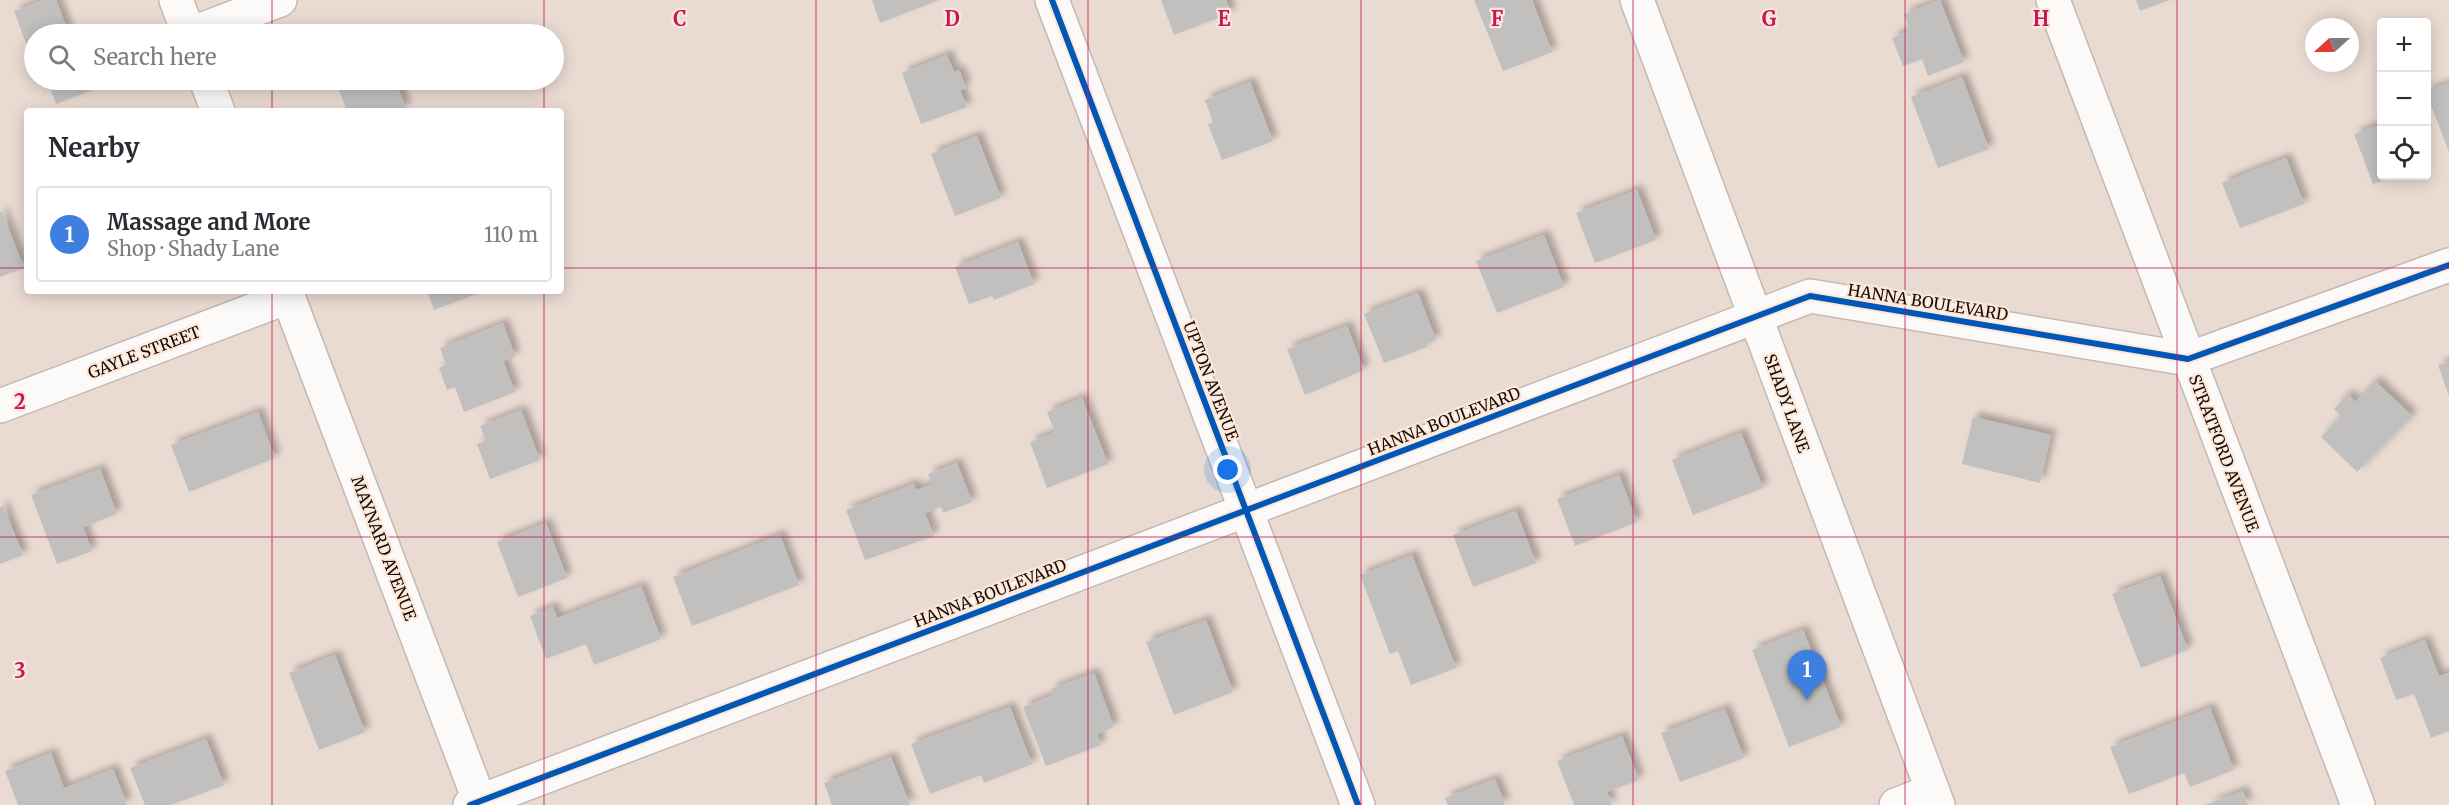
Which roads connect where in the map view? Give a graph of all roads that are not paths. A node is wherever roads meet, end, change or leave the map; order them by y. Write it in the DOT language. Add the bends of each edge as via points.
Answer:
graph roads {
  1 [pos="176,0"];
  2 [pos="280,0"];
  3 [pos="1052,0"];
  4 [pos="1637,0"];
  5 [pos="2053,0"];
  6 [pos="186,24"];
  7 [pos="216,24"];
  8 [pos="210,90"];
  9 [pos="217,108"];
  10 [pos="2449,265"];
  11 [pos="287,294"];
  12 [pos="1755,317"];
  13 [pos="2188,359"];
  14 [pos="0,406"];
  15 [pos="1246,510"];
  16 [pos="1935,798"];
  17 [pos="477,804"];
  18 [pos="1358,805"];
  19 [pos="1896,805"];
  20 [pos="2358,805"];
  1 -- 6 [label="street"];
  2 -- 7 [label="street"];
  3 -- 15 [label="street, UPTON AVENUE"];
  4 -- 12 [label="street, SHADY LANE"];
  5 -- 13 [label="street, STRATFORD AVENUE"];
  8 -- 9 [label="street"];
  10 -- 13 [label="street, HANNA BOULEVARD"];
  11 -- 14 [label="street, GAYLE STREET"];
  11 -- 17 [label="street, MAYNARD AVENUE"];
  12 -- 13 [label="street, HANNA BOULEVARD" via="1810,296"];
  12 -- 15 [label="street, HANNA BOULEVARD"];
  12 -- 16 [label="street, SHADY LANE"];
  13 -- 20 [label="street, STRATFORD AVENUE"];
  15 -- 17 [label="street, HANNA BOULEVARD"];
  15 -- 18 [label="street, UPTON AVENUE"];
  16 -- 19 [label="street"];
}
